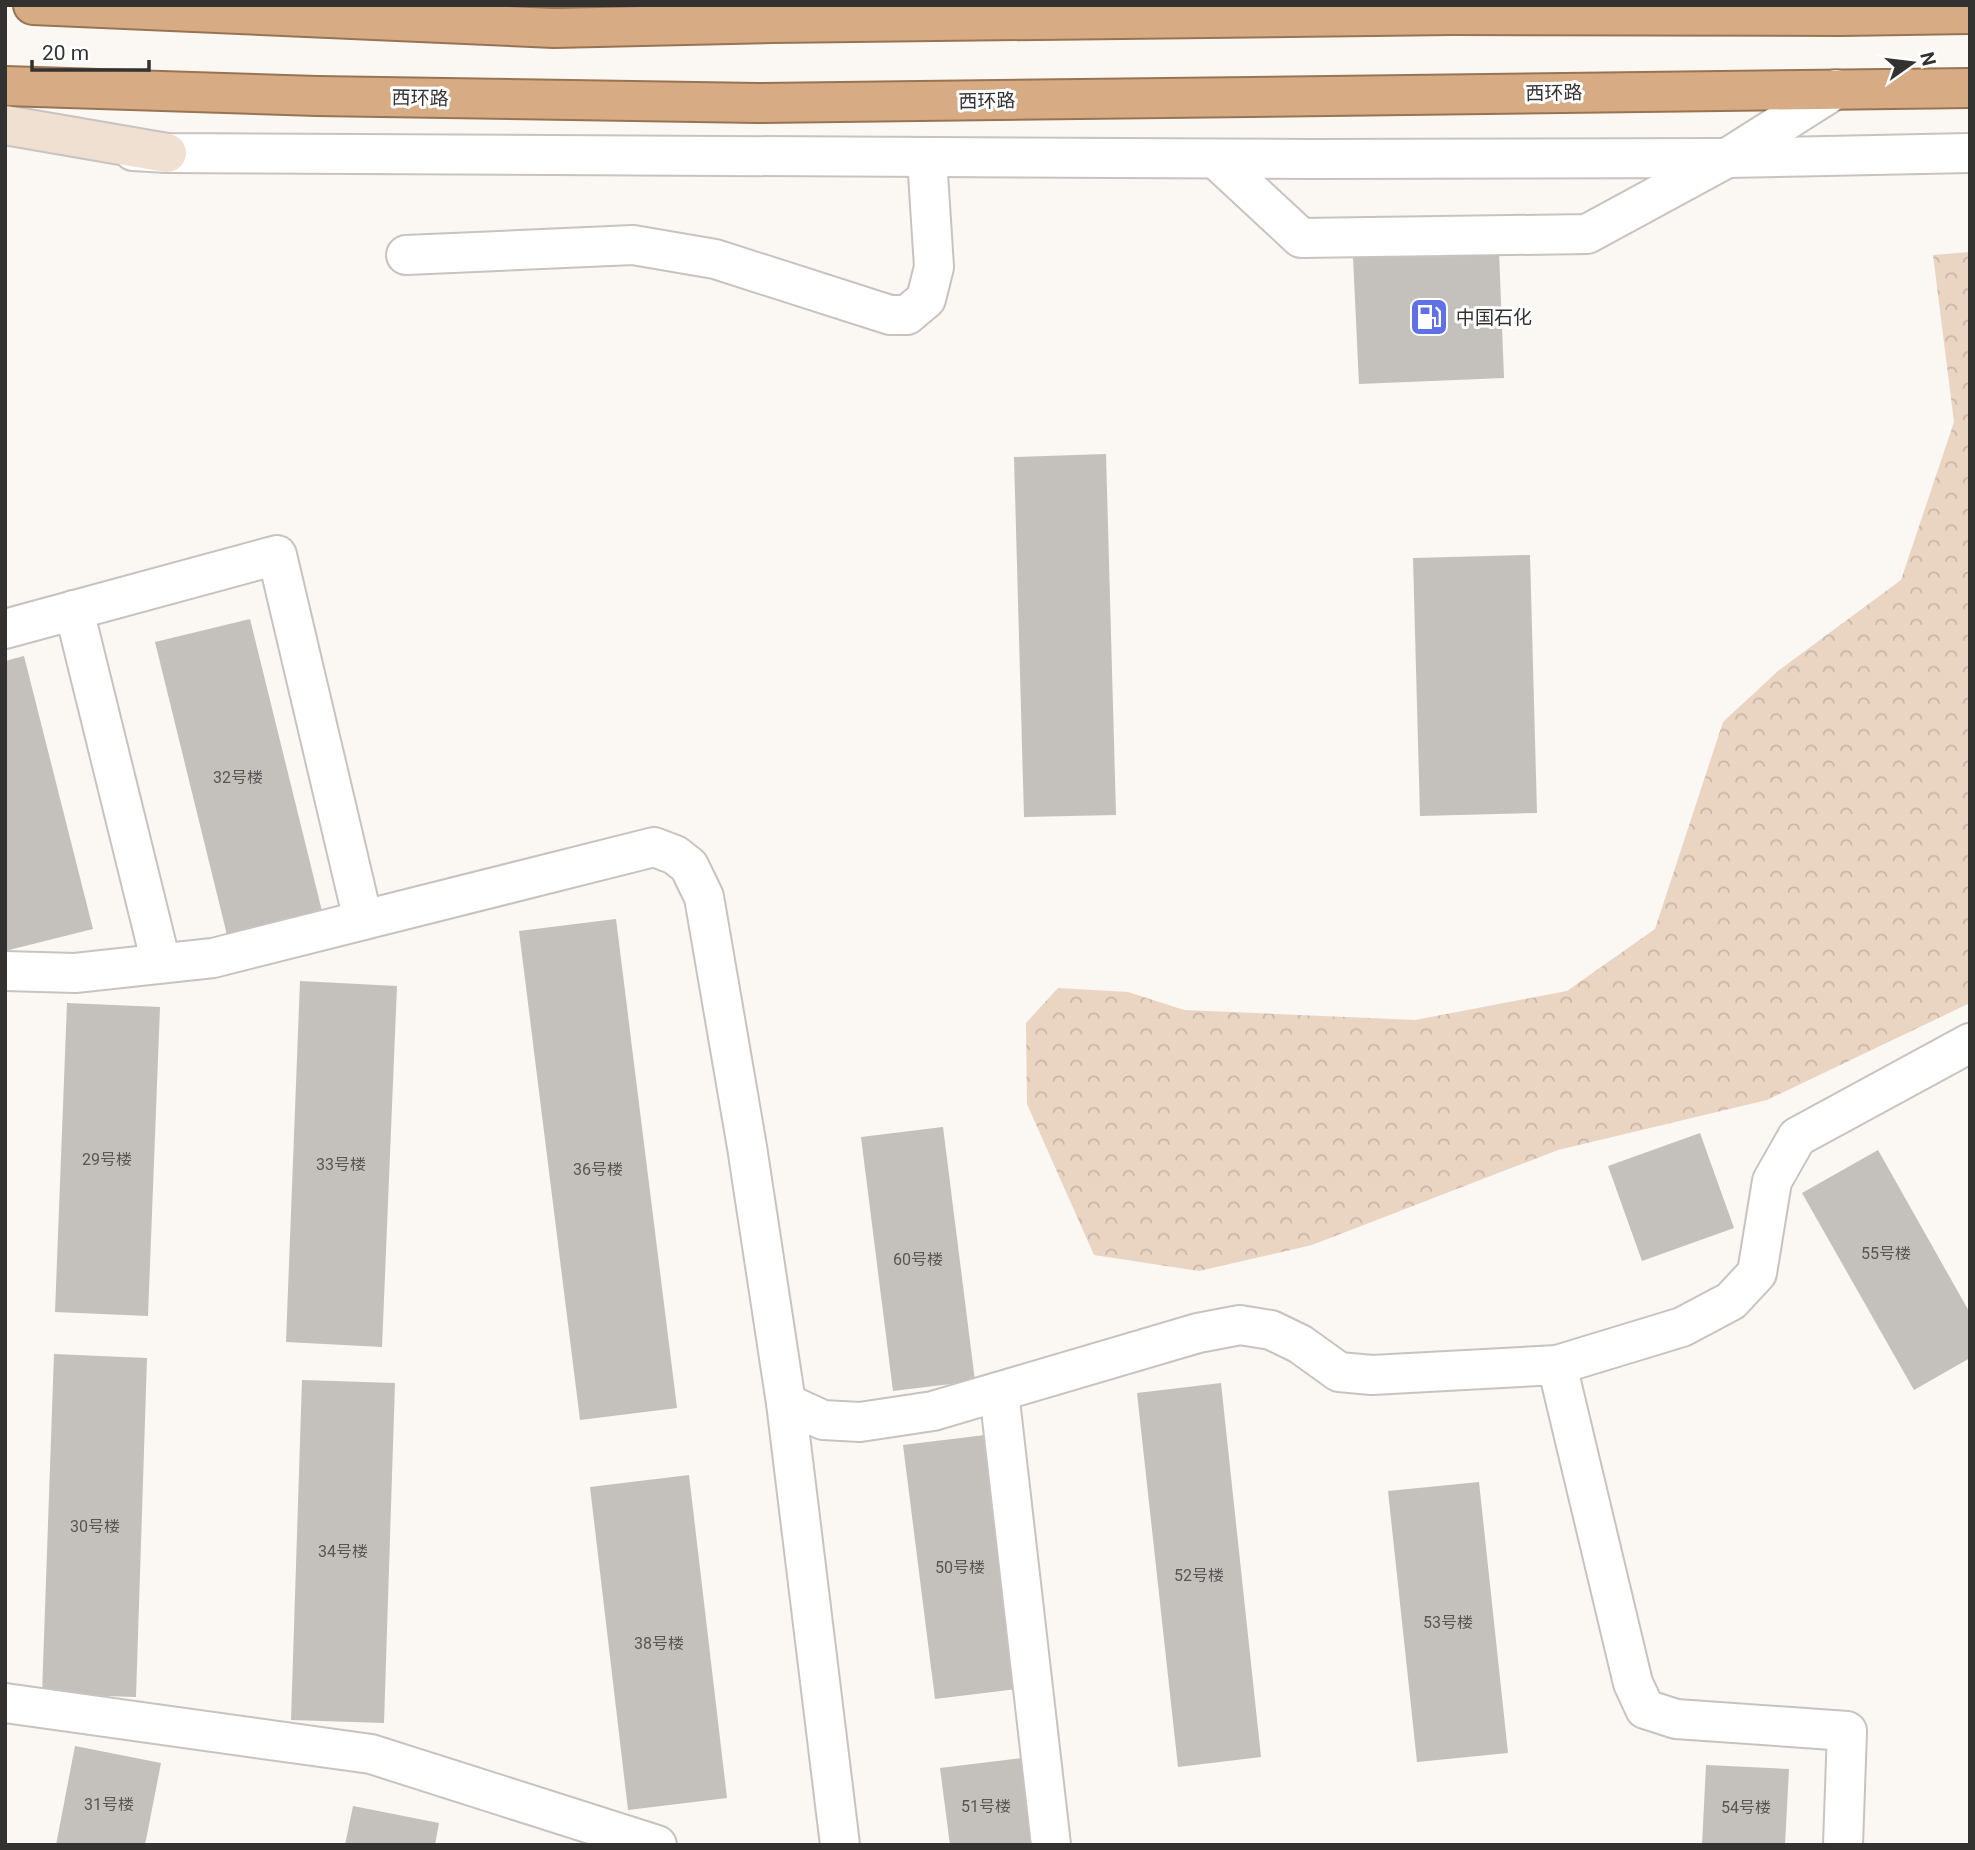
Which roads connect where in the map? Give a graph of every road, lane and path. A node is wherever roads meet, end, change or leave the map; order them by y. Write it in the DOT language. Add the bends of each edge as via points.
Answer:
graph roads {
  1 [pos="33,5"];
  2 [pos="1970,14"];
  3 [pos="5,86"];
  4 [pos="1970,88"];
  5 [pos="1836,89"];
  6 [pos="5,125"];
  7 [pos="5,144"];
  8 [pos="167,153"];
  9 [pos="1970,153"];
  10 [pos="927,158"];
  11 [pos="1727,158"];
  12 [pos="1216,159"];
  13 [pos="406,255"];
  14 [pos="74,610"];
  15 [pos="5,629"];
  16 [pos="363,920"];
  17 [pos="161,963"];
  18 [pos="5,971"];
  19 [pos="1970,1043"];
  20 [pos="1557,1365"];
  21 [pos="999,1392"];
  22 [pos="786,1403"];
  23 [pos="5,1703"];
  24 [pos="657,1845"];
  25 [pos="841,1845"];
  26 [pos="1051,1845"];
  27 [pos="1843,1845"];
  1 -- 2 [label="highway" via="554,28 1439,15"];
  3 -- 5 [label="highway, 西环路" via="758,103"];
  4 -- 5 [label="highway, 西环路"];
  5 -- 11 [label="street"];
  6 -- 8 [label="main road"];
  7 -- 8 [label="street"];
  8 -- 10 [label="street"];
  9 -- 11 [label="street"];
  10 -- 12 [label="street"];
  10 -- 13 [label="street" via="934,267 926,299 907,315 890,315 715,259 633,245"];
  11 -- 12 [label="street"];
  11 -- 12 [label="street" via="1587,234 1301,238"];
  14 -- 15 [label="street"];
  14 -- 16 [label="street" via="277,555"];
  14 -- 17 [label="street"];
  16 -- 17 [label="street" via="213,958"];
  16 -- 22 [label="street" via="654,847 689,866 704,897"];
  17 -- 18 [label="street" via="75,972"];
  19 -- 20 [label="street" via="1797,1137 1772,1181 1757,1273 1731,1301 1682,1327"];
  20 -- 21 [label="street" via="1372,1375 1339,1371 1271,1330 1240,1325 1198,1333"];
  20 -- 27 [label="street" via="1633,1683 1645,1709 1676,1719 1847,1731"];
  21 -- 22 [label="street" via="933,1411 860,1422 823,1420"];
  21 -- 26 [label="street"];
  22 -- 25 [label="street"];
  23 -- 24 [label="street" via="371,1754"];
}
